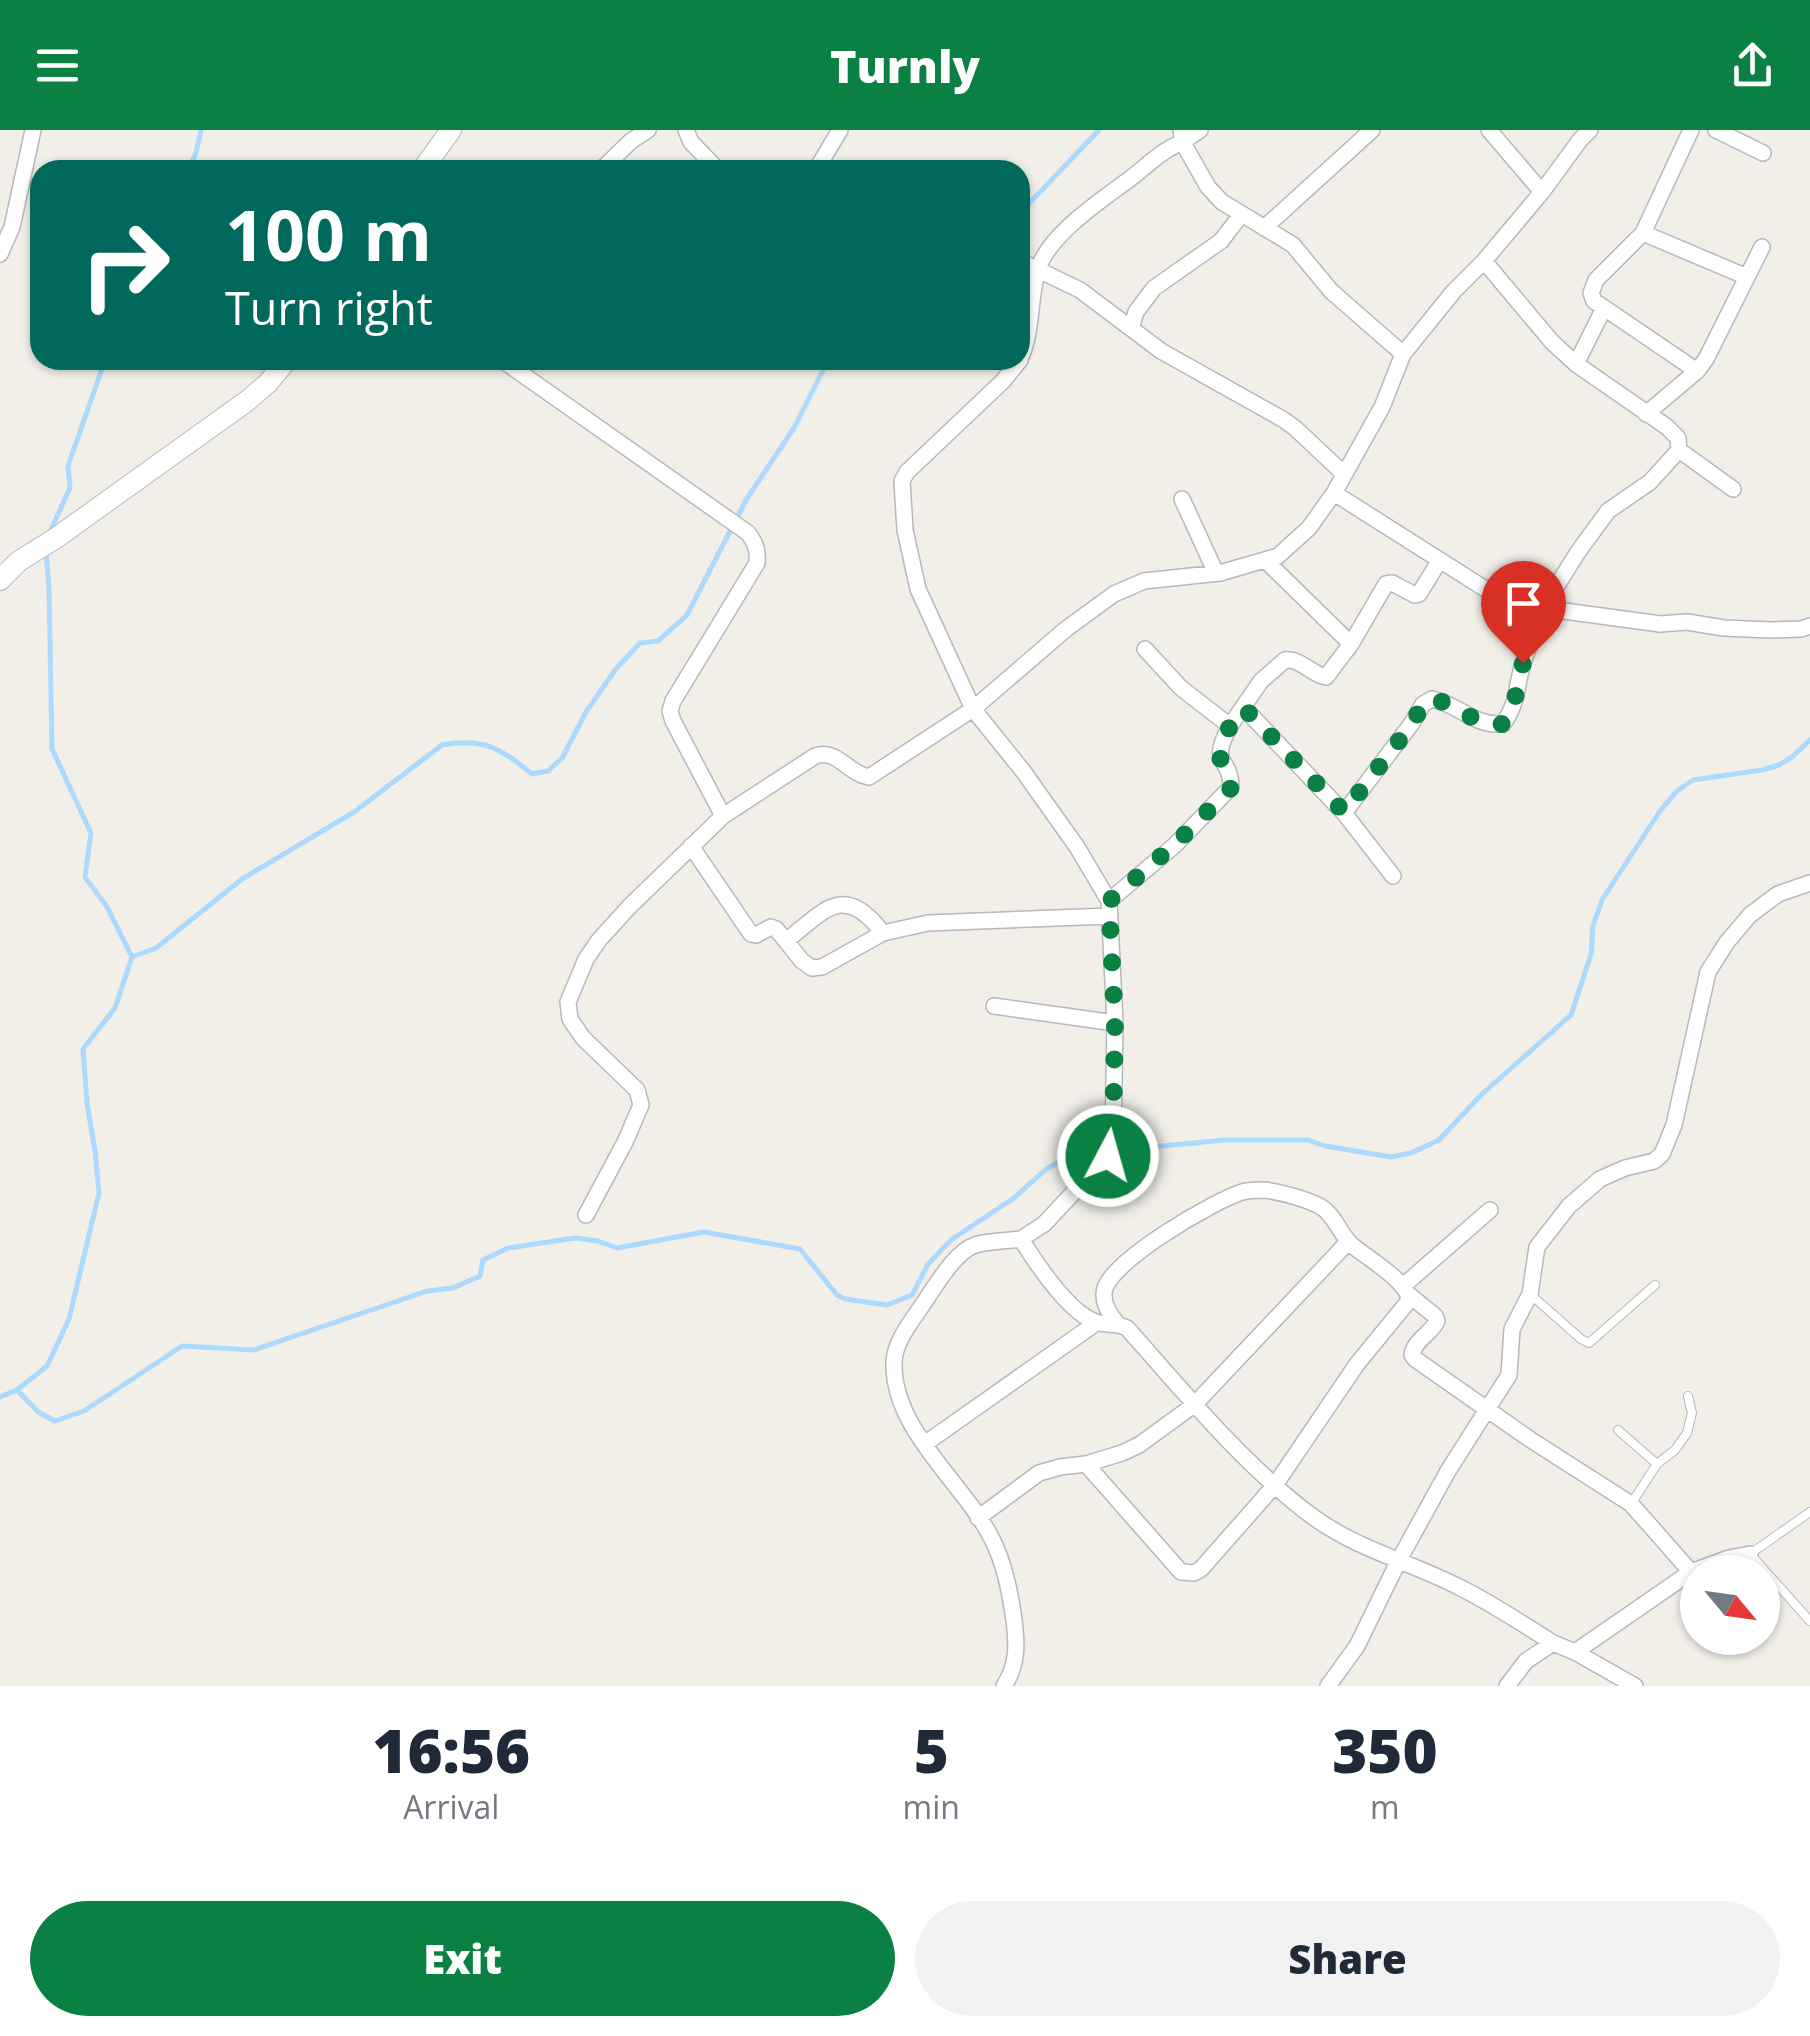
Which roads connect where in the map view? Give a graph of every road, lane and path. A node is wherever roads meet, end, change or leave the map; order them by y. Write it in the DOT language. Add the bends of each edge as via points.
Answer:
graph roads {
  1 [pos="34,130"];
  2 [pos="451,130"];
  3 [pos="648,130"];
  4 [pos="686,130"];
  5 [pos="840,130"];
  6 [pos="1200,130"];
  7 [pos="1372,130"];
  8 [pos="1489,130"];
  9 [pos="1590,130"];
  10 [pos="1691,130"];
  11 [pos="1716,130"];
  12 [pos="1182,136"];
  13 [pos="1763,153"];
  14 [pos="429,160"];
  15 [pos="611,160"];
  16 [pos="708,160"];
  17 [pos="822,160"];
  18 [pos="1542,192"];
  19 [pos="1241,214"];
  20 [pos="1264,228"];
  21 [pos="1643,233"];
  22 [pos="1762,247"];
  23 [pos="0,254"];
  24 [pos="1484,261"];
  25 [pos="1030,265"];
  26 [pos="1038,269"];
  27 [pos="1747,277"];
  28 [pos="1604,308"];
  29 [pos="1030,319"];
  30 [pos="1132,328"];
  31 [pos="1403,354"];
  32 [pos="1576,364"];
  33 [pos="278,370"];
  34 [pos="516,370"];
  35 [pos="1012,370"];
  36 [pos="1697,371"];
  37 [pos="1646,414"];
  38 [pos="1678,450"];
  39 [pos="1344,474"];
  40 [pos="1733,488"];
  41 [pos="1334,493"];
  42 [pos="1182,499"];
  43 [pos="1265,560"];
  44 [pos="1440,560"];
  45 [pos="1216,573"];
  46 [pos="0,580"];
  47 [pos="1542,608"];
  48 [pos="1810,626"];
  49 [pos="1351,644"];
  50 [pos="1145,649"];
  51 [pos="1244,708"];
  52 [pos="973,709"];
  53 [pos="1230,726"];
  54 [pos="1344,812"];
  55 [pos="723,816"];
  56 [pos="691,846"];
  57 [pos="1393,876"];
  58 [pos="1810,883"];
  59 [pos="1109,909"];
  60 [pos="883,934"];
  61 [pos="786,941"];
  62 [pos="994,1006"];
  63 [pos="1115,1022"];
  64 [pos="1490,1210"];
  65 [pos="586,1214"];
  66 [pos="1021,1240"];
  67 [pos="1348,1242"];
  68 [pos="1655,1285"];
  69 [pos="1406,1290"];
  70 [pos="1530,1294"];
  71 [pos="1096,1323"];
  72 [pos="1117,1323"];
  73 [pos="1688,1396"];
  74 [pos="1194,1406"];
  75 [pos="1486,1410"];
  76 [pos="1618,1430"];
  77 [pos="926,1444"];
  78 [pos="1086,1464"];
  79 [pos="1657,1464"];
  80 [pos="1275,1484"];
  81 [pos="1632,1504"];
  82 [pos="1810,1512"];
  83 [pos="978,1518"];
  84 [pos="1750,1554"];
  85 [pos="1745,1555"];
  86 [pos="1399,1560"];
  87 [pos="1680,1560"];
  88 [pos="1680,1585"];
  89 [pos="1810,1621"];
  90 [pos="1553,1643"];
  91 [pos="1575,1652"];
  92 [pos="1004,1686"];
  93 [pos="1328,1686"];
  94 [pos="1506,1686"];
  95 [pos="1634,1686"];
  1 -- 23 [label="street"];
  2 -- 14 [label="street"];
  3 -- 15 [label="street"];
  4 -- 16 [label="street"];
  5 -- 17 [label="street"];
  6 -- 12 [label="street"];
  7 -- 20 [label="street"];
  8 -- 18 [label="street"];
  9 -- 18 [label="street"];
  10 -- 21 [label="street"];
  11 -- 13 [label="street"];
  12 -- 19 [label="street" via="1208,187"];
  12 -- 26 [label="street" via="1063,233"];
  18 -- 24 [label="street"];
  19 -- 20 [label="street"];
  19 -- 30 [label="street" via="1221,241 1154,288"];
  20 -- 31 [label="street" via="1293,245 1331,292"];
  21 -- 27 [label="street"];
  21 -- 28 [label="street" via="1596,280 1591,294"];
  22 -- 27 [label="street"];
  24 -- 31 [label="street"];
  24 -- 32 [label="street"];
  25 -- 26 [label="street"];
  26 -- 29 [label="street"];
  26 -- 30 [label="street"];
  27 -- 36 [label="street"];
  28 -- 32 [label="street"];
  28 -- 36 [label="street"];
  30 -- 39 [label="street" via="1160,351 1284,420"];
  31 -- 39 [label="street"];
  32 -- 37 [label="street"];
  33 -- 46 [label="street" via="247,401"];
  34 -- 55 [label="street" via="755,542 757,563 670,711"];
  35 -- 52 [label="street" via="902,481 918,589"];
  36 -- 37 [label="street"];
  37 -- 38 [label="street" via="1678,438"];
  38 -- 40 [label="street"];
  38 -- 47 [label="street" via="1650,482 1608,511"];
  39 -- 41 [label="street"];
  41 -- 43 [label="street" via="1309,528"];
  41 -- 44 [label="street"];
  42 -- 45 [label="street"];
  43 -- 45 [label="street"];
  43 -- 49 [label="street"];
  44 -- 47 [label="street" via="1520,611 1531,615"];
  44 -- 49 [label="street" via="1419,594 1386,584"];
  45 -- 52 [label="street" via="1144,581 1114,594"];
  47 -- 48 [label="street" via="1660,624"];
  47 -- 54 [label="street" via="1512,712 1502,724 1476,721 1443,701 1423,704"];
  49 -- 51 [label="street" via="1326,677 1285,660"];
  50 -- 53 [label="street"];
  51 -- 53 [label="street"];
  51 -- 54 [label="street"];
  52 -- 55 [label="street" via="869,777 823,753"];
  52 -- 59 [label="street" via="1077,847"];
  53 -- 59 [label="street" via="1220,754 1231,788"];
  54 -- 57 [label="street"];
  55 -- 56 [label="street"];
  56 -- 61 [label="street" via="751,934 771,926"];
  56 -- 65 [label="street" via="600,940 568,1002 583,1038 637,1090 641,1105"];
  58 -- 70 [label="street" via="1778,894 1728,942 1708,972 1666,1148 1654,1161 1600,1179 1569,1206 1536,1247"];
  59 -- 60 [label="street" via="928,923"];
  59 -- 63 [label="street"];
  60 -- 61 [label="street" via="812,968"];
  60 -- 61 [label="street" via="857,908 840,903"];
  62 -- 63 [label="street"];
  63 -- 66 [label="street" via="1108,1156"];
  64 -- 69 [label="street"];
  66 -- 71 [label="street" via="1044,1275"];
  66 -- 77 [label="street" via="966,1250 899,1342 894,1360 900,1404"];
  67 -- 69 [label="street"];
  67 -- 72 [label="street" via="1325,1210 1266,1190 1244,1191 1154,1240 1121,1268 1104,1300"];
  67 -- 74 [label="street"];
  68 -- 70 [label="lane" via="1589,1343"];
  69 -- 75 [label="street" via="1437,1321 1412,1355"];
  69 -- 80 [label="street" via="1407,1303"];
  70 -- 75 [label="street" via="1512,1329 1509,1374"];
  71 -- 72 [label="street"];
  71 -- 77 [label="street"];
  72 -- 74 [label="street"];
  73 -- 79 [label="lane" via="1687,1433"];
  74 -- 78 [label="street" via="1122,1454"];
  74 -- 80 [label="street"];
  75 -- 81 [label="street"];
  75 -- 86 [label="street"];
  76 -- 79 [label="lane"];
  77 -- 83 [label="street"];
  78 -- 80 [label="street" via="1182,1572 1201,1569"];
  78 -- 83 [label="street" via="1040,1473"];
  79 -- 81 [label="lane"];
  80 -- 86 [label="street" via="1311,1516"];
  81 -- 87 [label="street"];
  82 -- 84 [label="lane"];
  83 -- 92 [label="street" via="1006,1574 1012,1606 1017,1656"];
  84 -- 85 [label="street"];
  84 -- 89 [label="lane"];
  86 -- 90 [label="street"];
  86 -- 93 [label="street"];
  88 -- 91 [label="street"];
  90 -- 91 [label="street"];
  90 -- 94 [label="street"];
  91 -- 95 [label="street"];
}
